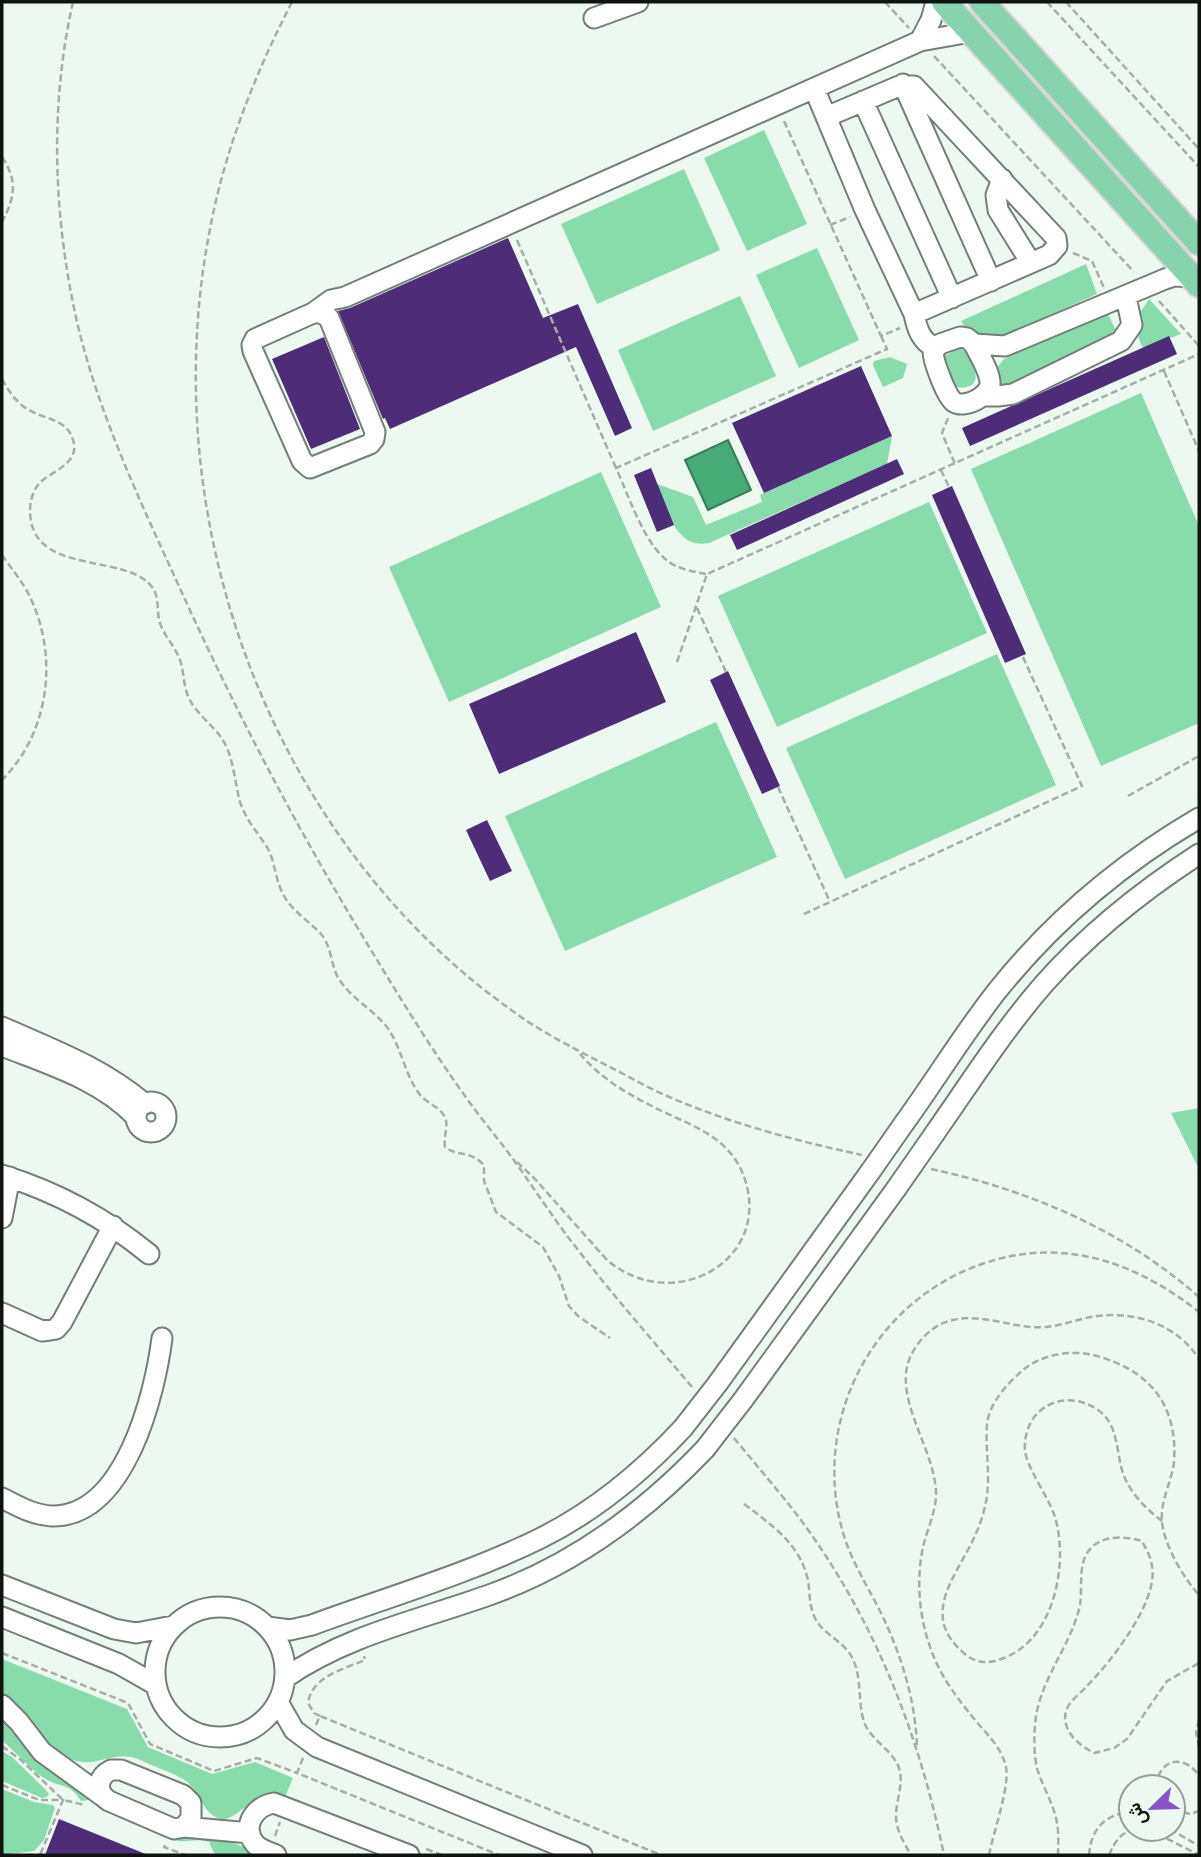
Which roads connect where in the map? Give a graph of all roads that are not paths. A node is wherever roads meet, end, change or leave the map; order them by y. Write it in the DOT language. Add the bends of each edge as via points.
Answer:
graph roads {
  1 [pos="638,2"];
  2 [pos="936,2"];
  3 [pos="944,2"];
  4 [pos="982,2"];
  5 [pos="594,18"];
  6 [pos="971,32"];
  7 [pos="920,41"];
  8 [pos="904,84"];
  9 [pos="814,88"];
  10 [pos="863,102"];
  11 [pos="826,117"];
  12 [pos="1002,179"];
  13 [pos="1199,243"];
  14 [pos="1163,246"];
  15 [pos="1031,263"];
  16 [pos="991,281"];
  17 [pos="1196,281"];
  18 [pos="1146,286"];
  19 [pos="951,298"];
  20 [pos="1118,300"];
  21 [pos="322,317"];
  22 [pos="916,323"];
  23 [pos="974,344"];
  24 [pos="1005,346"];
  25 [pos="935,348"];
  26 [pos="987,373"];
  27 [pos="984,396"];
  28 [pos="1199,818"];
  29 [pos="1199,854"];
  30 [pos="2,1027"];
  31 [pos="2,1046"];
  32 [pos="6,1176"];
  33 [pos="3,1211"];
  34 [pos="113,1226"];
  35 [pos="149,1254"];
  36 [pos="2,1313"];
  37 [pos="162,1338"];
  38 [pos="2,1498"];
  39 [pos="2,1585"];
  40 [pos="2,1617"];
  41 [pos="173,1626"];
  42 [pos="267,1627"];
  43 [pos="285,1678"];
  44 [pos="156,1685"];
  45 [pos="278,1702"];
  46 [pos="2,1705"];
  47 [pos="252,1730"];
  48 [pos="305,1740"];
  49 [pos="62,1766"];
  50 [pos="111,1770"];
  51 [pos="107,1799"];
  52 [pos="193,1808"];
  53 [pos="184,1827"];
  54 [pos="223,1830"];
  55 [pos="250,1833"];
  56 [pos="276,1855"];
  57 [pos="410,1855"];
  58 [pos="582,1855"];
  1 -- 5 [label="street"];
  2 -- 7 [label="street"];
  3 -- 6 [label="main road"];
  4 -- 13 [label="main road"];
  6 -- 7 [label="street"];
  6 -- 14 [label="main road"];
  7 -- 9 [label="street"];
  8 -- 10 [label="street"];
  8 -- 12 [label="street" via="919,89"];
  8 -- 16 [label="street"];
  9 -- 11 [label="street"];
  9 -- 21 [label="street" via="345,297"];
  10 -- 11 [label="street"];
  10 -- 19 [label="street"];
  11 -- 22 [label="street"];
  12 -- 15 [label="street" via="996,195 998,210"];
  12 -- 15 [label="street" via="1054,235 1057,246 1053,253"];
  14 -- 17 [label="main road"];
  14 -- 18 [label="street" via="1158,267"];
  15 -- 16 [label="street"];
  16 -- 19 [label="street"];
  17 -- 18 [label="street" via="1174,275"];
  18 -- 20 [label="street"];
  19 -- 22 [label="street"];
  20 -- 24 [label="street"];
  20 -- 27 [label="street" via="1132,325 1121,341 1013,394"];
  21 -- 21 [label="street" via="258,338 252,345 302,461 310,468 370,444 375,435"];
  22 -- 25 [label="street" via="924,341"];
  23 -- 24 [label="street"];
  23 -- 25 [label="street" via="960,337"];
  23 -- 26 [label="street"];
  24 -- 26 [label="street"];
  25 -- 27 [label="street" via="934,360 950,398 966,404"];
  26 -- 27 [label="street" via="990,386"];
  28 -- 42 [label="street, bridge" via="1087,898 998,990 718,1383 661,1451 620,1488 541,1538 483,1563 312,1625 290,1630"];
  29 -- 43 [label="street, bridge" via="1118,913 1060,967 1002,1037 743,1400 705,1449 642,1509 585,1550 524,1582 358,1640"];
  30 -- 31 [label="street" via="120,1083 141,1110"];
  32 -- 33 [label="street"];
  32 -- 34 [label="street" via="53,1193"];
  34 -- 35 [label="street"];
  34 -- 36 [label="street" via="56,1329 42,1331"];
  37 -- 38 [label="street" via="142,1424 101,1496 74,1512 54,1516 33,1513"];
  39 -- 41 [label="street" via="114,1629 136,1633"];
  40 -- 44 [label="street" via="113,1661"];
  41 -- 42 [label="street" via="189,1615 216,1607 244,1611"];
  41 -- 44 [label="street" via="158,1654"];
  42 -- 43 [label="street" via="282,1653"];
  43 -- 45 [label="street"];
  44 -- 47 [label="street" via="171,1715 198,1734 231,1737"];
  45 -- 47 [label="street"];
  45 -- 48 [label="street"];
  46 -- 49 [label="street" via="42,1752"];
  47 -- 48 [label="street"];
  48 -- 58 [label="street"];
  49 -- 50 [label="street"];
  49 -- 51 [label="street"];
  50 -- 51 [label="street" via="100,1780"];
  50 -- 52 [label="street" via="183,1795"];
  51 -- 53 [label="street" via="168,1828"];
  52 -- 53 [label="street"];
  52 -- 54 [label="street"];
  53 -- 54 [label="street"];
  54 -- 55 [label="street"];
  55 -- 56 [label="street" via="257,1846"];
  55 -- 57 [label="street" via="254,1812 274,1803"];
}
